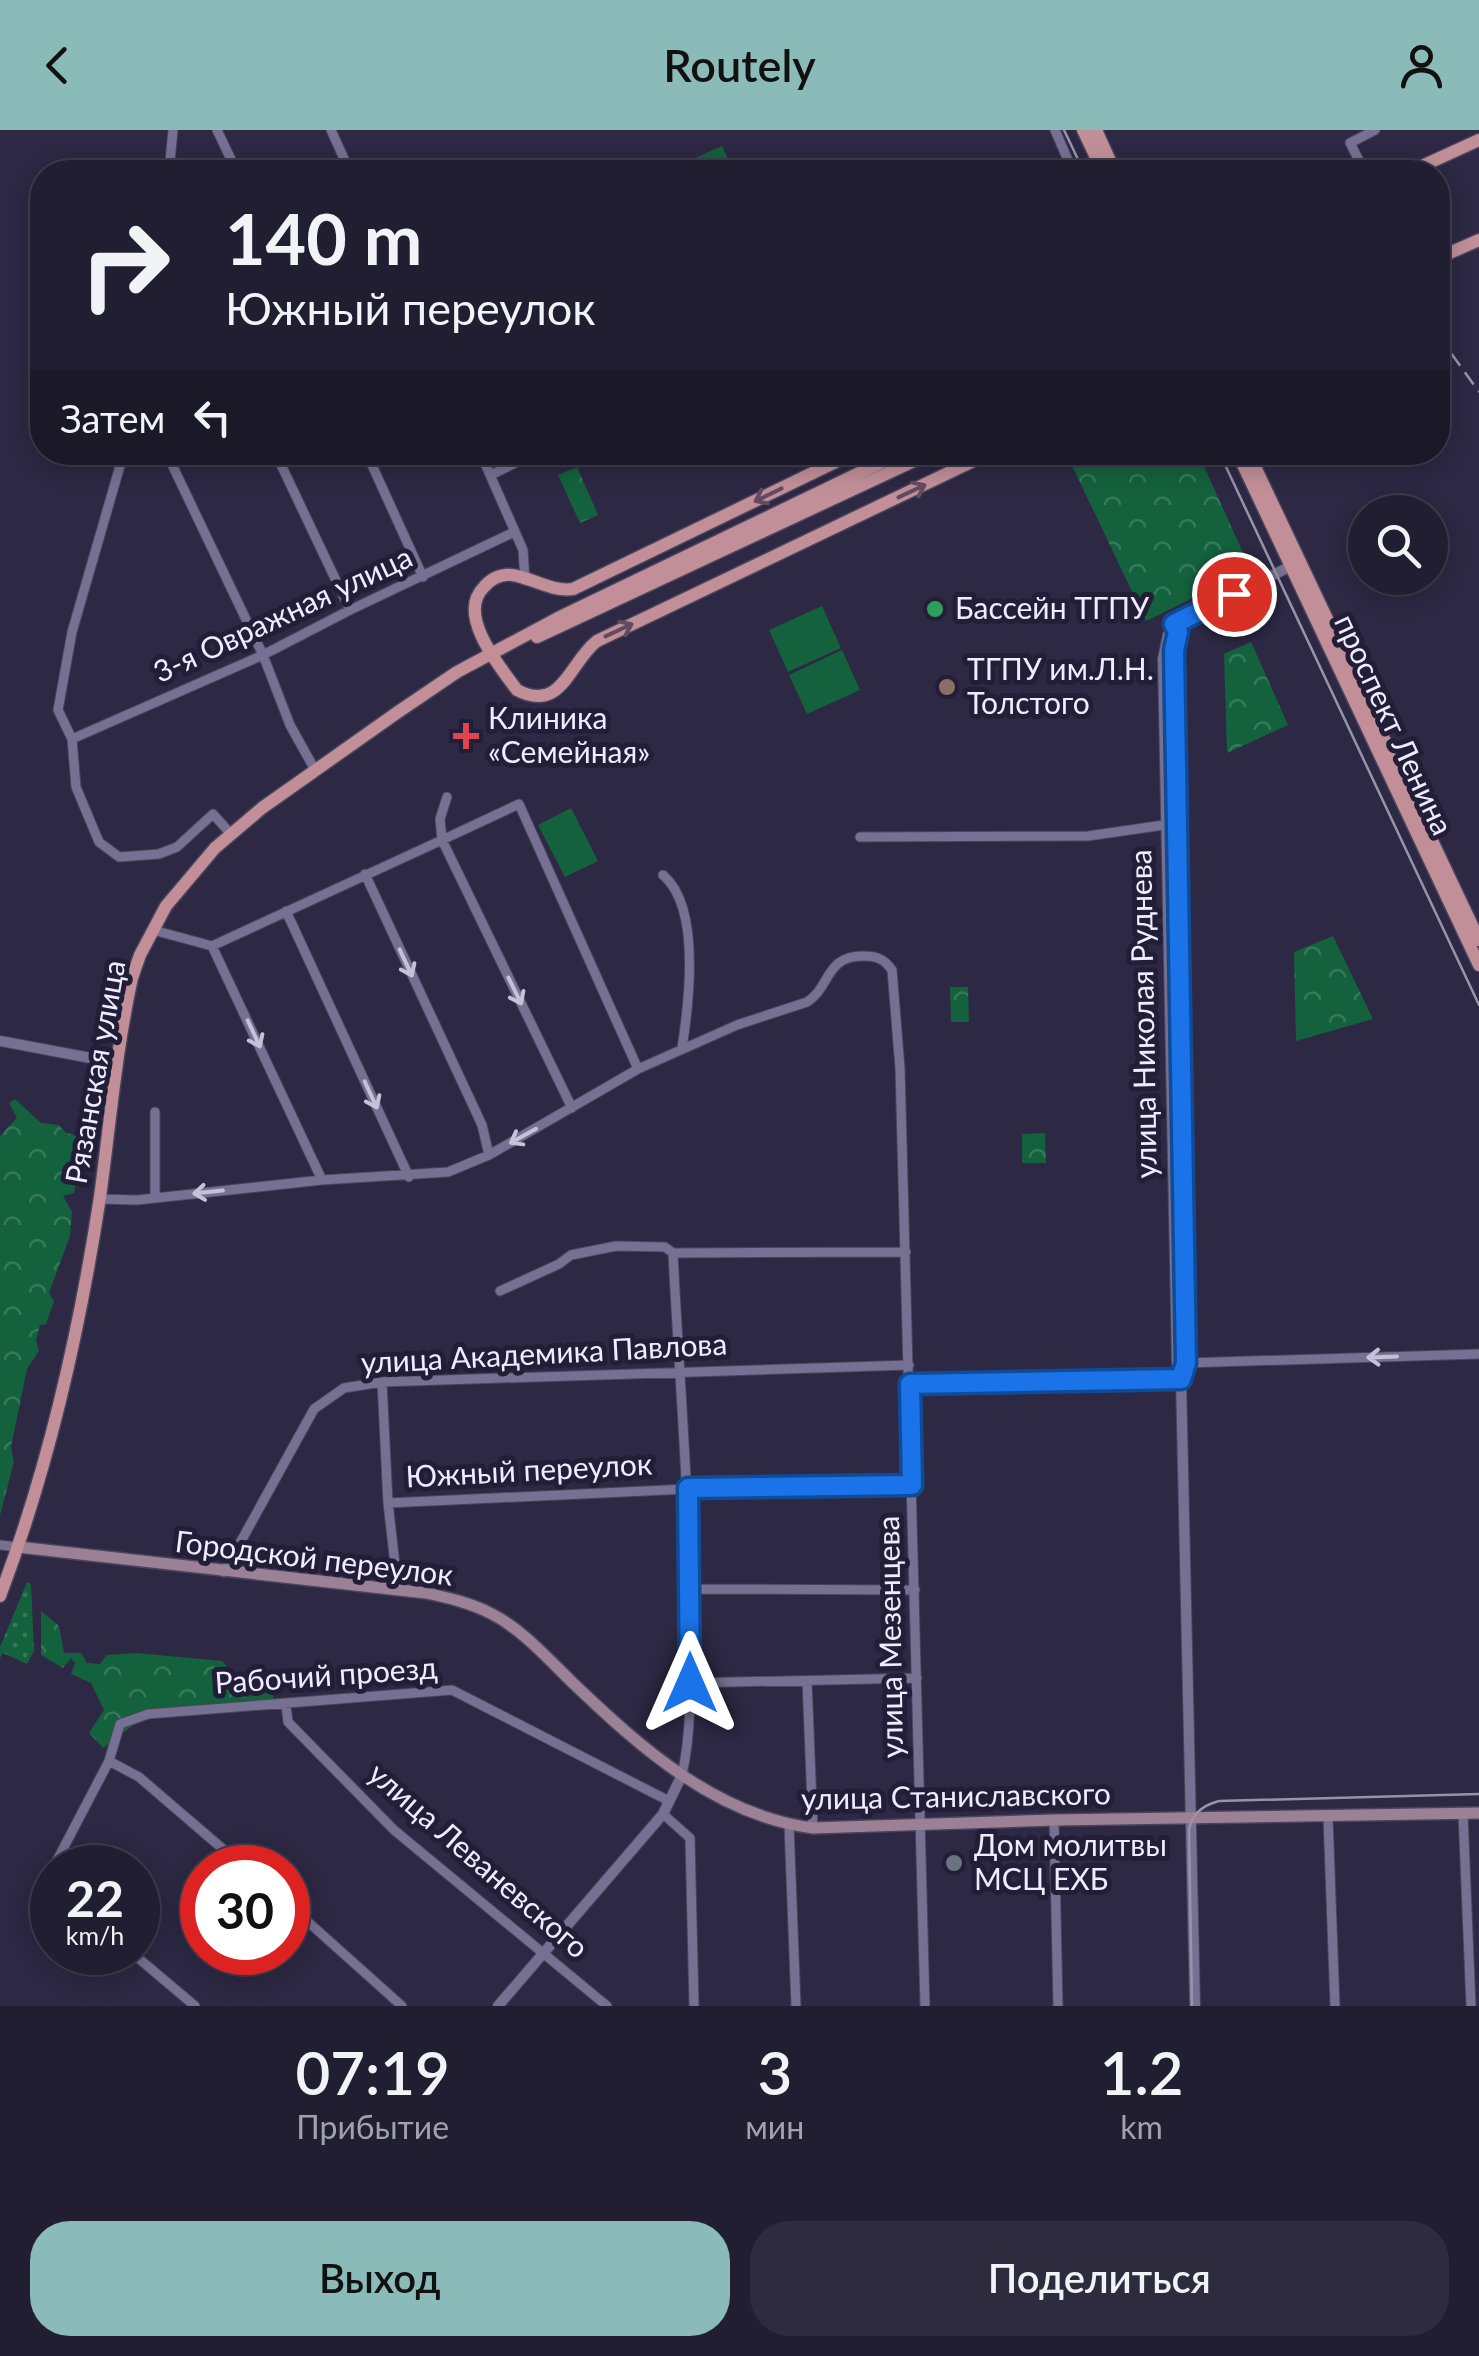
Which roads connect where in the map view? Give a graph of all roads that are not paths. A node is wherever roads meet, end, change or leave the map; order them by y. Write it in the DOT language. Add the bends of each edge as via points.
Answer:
graph roads {
  1 [pos="173,130"];
  2 [pos="218,130"];
  3 [pos="330,130"];
  4 [pos="1055,130"];
  5 [pos="1084,130"];
  6 [pos="1096,130"];
  7 [pos="1376,130"];
  8 [pos="1479,140"];
  9 [pos="169,160"];
  10 [pos="232,160"];
  11 [pos="344,160"];
  12 [pos="1068,160"];
  13 [pos="1098,160"];
  14 [pos="1110,160"];
  15 [pos="1358,160"];
  16 [pos="1435,160"];
  17 [pos="1479,240"];
  18 [pos="1450,253"];
  19 [pos="120,465"];
  20 [pos="172,465"];
  21 [pos="281,465"];
  22 [pos="372,465"];
  23 [pos="486,465"];
  24 [pos="510,465"];
  25 [pos="829,465"];
  26 [pos="876,465"];
  27 [pos="906,465"];
  28 [pos="965,465"];
  29 [pos="1243,465"];
  30 [pos="1253,465"];
  31 [pos="490,475"];
  32 [pos="514,532"];
  33 [pos="1295,564"];
  34 [pos="423,577"];
  35 [pos="525,580"];
  36 [pos="573,588"];
  37 [pos="613,591"];
  38 [pos="350,610"];
  39 [pos="493,653"];
  40 [pos="263,656"];
  41 [pos="72,739"];
  42 [pos="315,770"];
  43 [pos="447,797"];
  44 [pos="1171,824"];
  45 [pos="230,833"];
  46 [pos="860,837"];
  47 [pos="442,840"];
  48 [pos="365,874"];
  49 [pos="663,875"];
  50 [pos="286,912"];
  51 [pos="152,930"];
  52 [pos="1479,940"];
  53 [pos="212,946"];
  54 [pos="1479,965"];
  55 [pos="0,1041"];
  56 [pos="682,1048"];
  57 [pos="118,1063"];
  58 [pos="638,1069"];
  59 [pos="572,1108"];
  60 [pos="154,1112"];
  61 [pos="489,1155"];
  62 [pos="409,1177"];
  63 [pos="322,1180"];
  64 [pos="155,1198"];
  65 [pos="100,1200"];
  66 [pos="906,1252"];
  67 [pos="673,1253"];
  68 [pos="500,1290"];
  69 [pos="1479,1354"];
  70 [pos="1186,1363"];
  71 [pos="909,1365"];
  72 [pos="679,1371"];
  73 [pos="1181,1379"];
  74 [pos="382,1382"];
  75 [pos="910,1384"];
  76 [pos="912,1485"];
  77 [pos="688,1488"];
  78 [pos="388,1502"];
  79 [pos="0,1545"];
  80 [pos="18,1548"];
  81 [pos="224,1572"];
  82 [pos="690,1589"];
  83 [pos="398,1590"];
  84 [pos="916,1590"];
  85 [pos="0,1596"];
  86 [pos="917,1678"];
  87 [pos="807,1680"];
  88 [pos="690,1683"];
  89 [pos="286,1705"];
  90 [pos="109,1761"];
  91 [pos="682,1775"];
  92 [pos="669,1802"];
  93 [pos="662,1814"];
  94 [pos="1463,1814"];
  95 [pos="1479,1814"];
  96 [pos="1328,1816"];
  97 [pos="1192,1818"];
  98 [pos="1054,1820"];
  99 [pos="789,1825"];
  100 [pos="920,1825"];
  101 [pos="813,1828"];
  102 [pos="65,1845"];
  103 [pos="218,1845"];
  104 [pos="310,1924"];
  105 [pos="544,1951"];
  106 [pos="158,1975"];
  107 [pos="195,2006"];
  108 [pos="402,2006"];
  109 [pos="498,2006"];
  110 [pos="606,2006"];
  111 [pos="694,2006"];
  112 [pos="796,2006"];
  113 [pos="925,2006"];
  114 [pos="1058,2006"];
  115 [pos="1194,2006"];
  116 [pos="1336,2006"];
  117 [pos="1471,2006"];
  1 -- 9 [label="street"];
  2 -- 10 [label="street"];
  3 -- 11 [label="street"];
  4 -- 12 [label="street"];
  5 -- 13 [label="main road"];
  6 -- 14 [label="main road"];
  7 -- 15 [label="street" via="1350,142"];
  8 -- 16 [label="main road"];
  17 -- 18 [label="main road"];
  19 -- 41 [label="street" via="72,632 58,710"];
  20 -- 40 [label="street"];
  21 -- 38 [label="street"];
  22 -- 34 [label="street"];
  23 -- 31 [label="street"];
  24 -- 31 [label="street"];
  25 -- 36 [label="main road, one-way"];
  26 -- 37 [label="main road, Рязанская улица"];
  27 -- 39 [label="main road, Рязанская улица" via="563,627"];
  39 -- 28 [label="main road, one-way" via="517,690 549,694 598,640"];
  29 -- 33 [label="main road, проспект Ленина"];
  30 -- 33 [label="main road, проспект Ленина"];
  31 -- 32 [label="street"];
  32 -- 34 [label="street, 3-я Овражная улица"];
  32 -- 35 [label="street"];
  33 -- 44 [label="street, улица Николая Руднева" via="1174,624"];
  33 -- 52 [label="main road, проспект Ленина"];
  33 -- 54 [label="main road, проспект Ленина"];
  34 -- 38 [label="street, 3-я Овражная улица"];
  35 -- 36 [label="main road"];
  35 -- 39 [label="main road" via="500,576 474,602"];
  36 -- 37 [label="main road"];
  37 -- 39 [label="main road, Рязанская улица"];
  38 -- 40 [label="street, 3-я Овражная улица"];
  39 -- 42 [label="main road, Рязанская улица"];
  40 -- 41 [label="street, 3-я Овражная улица"];
  40 -- 42 [label="street"];
  41 -- 45 [label="street" via="76,786 99,842 119,858 177,847 213,814"];
  42 -- 45 [label="main road, Рязанская улица"];
  43 -- 47 [label="street"];
  44 -- 46 [label="street" via="1088,836"];
  44 -- 70 [label="street, улица Николая Руднева"];
  44 -- 73 [label="street, улица Николая Руднева" via="1171,1173"];
  45 -- 51 [label="main road, Рязанская улица" via="180,886"];
  47 -- 48 [label="street"];
  47 -- 58 [label="street" via="519,804"];
  47 -- 59 [label="street, one-way"];
  48 -- 50 [label="street"];
  48 -- 61 [label="street, one-way" via="482,1125"];
  49 -- 56 [label="street" via="687,926 692,977"];
  50 -- 53 [label="street"];
  50 -- 62 [label="street, one-way"];
  51 -- 53 [label="street"];
  51 -- 57 [label="main road, Рязанская улица" via="132,978"];
  53 -- 63 [label="street, one-way"];
  55 -- 57 [label="street"];
  56 -- 58 [label="street"];
  56 -- 66 [label="street, улица Мезенцева" via="808,1002 836,964 855,956 885,961 892,970 900,1068"];
  57 -- 65 [label="main road, Рязанская улица"];
  58 -- 59 [label="street"];
  59 -- 61 [label="street, one-way"];
  60 -- 64 [label="street"];
  61 -- 62 [label="street" via="448,1172"];
  62 -- 63 [label="street"];
  63 -- 64 [label="street, one-way"];
  64 -- 65 [label="street"];
  65 -- 80 [label="main road, Рязанская улица" via="63,1397"];
  66 -- 67 [label="street"];
  66 -- 71 [label="street, улица Мезенцева"];
  67 -- 68 [label="street" via="616,1246 571,1255"];
  67 -- 72 [label="street"];
  69 -- 70 [label="street, one-way"];
  70 -- 73 [label="street, улица Николая Руднева"];
  71 -- 72 [label="street, улица Академика Павлова"];
  71 -- 75 [label="street, улица Мезенцева"];
  72 -- 74 [label="street, улица Академика Павлова"];
  72 -- 77 [label="street"];
  73 -- 75 [label="street"];
  73 -- 97 [label="street, улица Николая Руднева"];
  74 -- 78 [label="street"];
  74 -- 81 [label="street, улица Академика Павлова" via="344,1388 314,1409"];
  75 -- 76 [label="street, улица Мезенцева"];
  76 -- 77 [label="street, Южный переулок"];
  76 -- 84 [label="street, улица Мезенцева"];
  77 -- 78 [label="street, Южный переулок"];
  77 -- 82 [label="street"];
  78 -- 83 [label="street"];
  79 -- 80 [label="street, Городской переулок"];
  80 -- 81 [label="main road, Городской переулок"];
  80 -- 85 [label="main road, Рязанская улица"];
  81 -- 83 [label="main road, Городской переулок"];
  82 -- 84 [label="street"];
  82 -- 88 [label="street"];
  83 -- 91 [label="main road, Городской переулок" via="426,1592 494,1615"];
  84 -- 86 [label="street, улица Мезенцева"];
  86 -- 87 [label="street"];
  86 -- 100 [label="street, улица Мезенцева"];
  87 -- 88 [label="street"];
  87 -- 101 [label="street"];
  88 -- 91 [label="street"];
  89 -- 90 [label="street, Рабочий проезд" via="148,1714 120,1724"];
  89 -- 92 [label="street, Рабочий проезд" via="452,1690"];
  89 -- 105 [label="street, улица Леваневского" via="288,1722 394,1830"];
  90 -- 102 [label="street"];
  90 -- 103 [label="street" via="139,1777"];
  91 -- 92 [label="street"];
  91 -- 99 [label="main road, улица Станиславского" via="754,1816"];
  92 -- 93 [label="street"];
  93 -- 105 [label="street"];
  93 -- 111 [label="street" via="690,1838"];
  94 -- 95 [label="main road, улица Станиславского"];
  94 -- 96 [label="main road, улица Станиславского"];
  94 -- 117 [label="street"];
  96 -- 97 [label="main road, улица Станиславского"];
  96 -- 116 [label="street"];
  97 -- 98 [label="main road, улица Станиславского"];
  97 -- 115 [label="street, улица Николая Руднева"];
  98 -- 100 [label="main road, улица Станиславского"];
  98 -- 114 [label="street"];
  99 -- 101 [label="main road, улица Станиславского"];
  99 -- 112 [label="street"];
  100 -- 101 [label="main road, улица Станиславского"];
  100 -- 113 [label="street, улица Мезенцева"];
  104 -- 108 [label="street"];
  105 -- 109 [label="street"];
  105 -- 110 [label="street, улица Леваневского"];
  106 -- 107 [label="street"];
}
